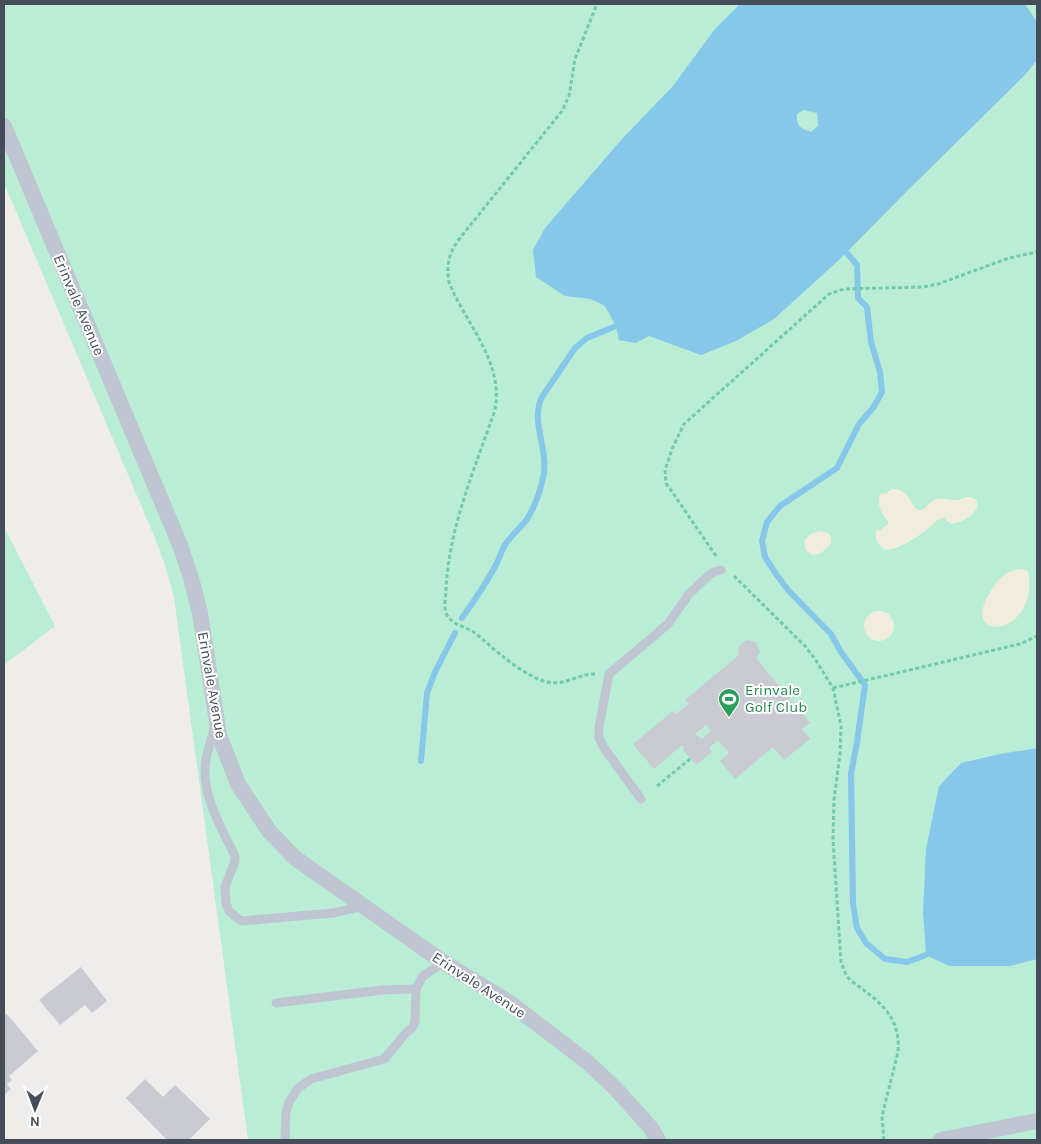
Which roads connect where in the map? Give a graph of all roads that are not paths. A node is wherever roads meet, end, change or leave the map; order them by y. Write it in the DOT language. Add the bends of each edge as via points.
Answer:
graph roads {
  1 [pos="4,126"];
  2 [pos="721,570"];
  3 [pos="216,720"];
  4 [pos="640,800"];
  5 [pos="364,906"];
  6 [pos="443,962"];
  7 [pos="416,989"];
  8 [pos="276,1002"];
  9 [pos="1037,1121"];
  10 [pos="285,1140"];
  11 [pos="658,1140"];
  12 [pos="941,1140"];
  1 -- 3 [label="street, Erinvale Avenue" via="192,578"];
  2 -- 4 [label="lane" via="708,576 689,594 668,624 609,674 599,738"];
  3 -- 5 [label="street, Erinvale Avenue" via="238,784 269,831 295,858"];
  3 -- 5 [label="lane" via="206,759 206,779 218,822 235,856 225,887 229,911 241,921 255,921 332,914"];
  5 -- 6 [label="street, Erinvale Avenue"];
  6 -- 7 [label="lane" via="422,977"];
  6 -- 11 [label="street, Erinvale Avenue" via="510,1004 586,1061 615,1088"];
  7 -- 8 [label="lane"];
  7 -- 10 [label="lane" via="415,1022 384,1059 311,1080 298,1088 286,1112"];
  9 -- 12 [label="street"];
}
